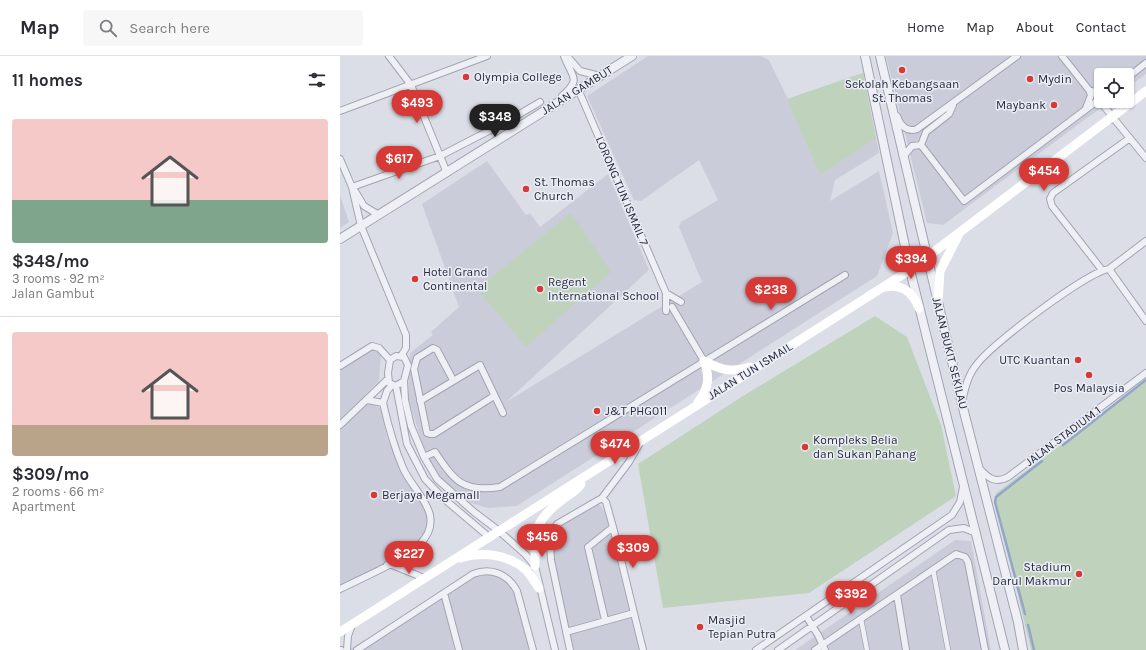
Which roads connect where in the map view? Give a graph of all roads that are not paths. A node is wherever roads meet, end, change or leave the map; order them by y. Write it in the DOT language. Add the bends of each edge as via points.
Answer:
graph roads {
  1 [pos="389,56"];
  2 [pos="487,56"];
  3 [pos="564,56"];
  4 [pos="567,56"];
  5 [pos="632,56"];
  6 [pos="865,56"];
  7 [pos="880,56"];
  8 [pos="1017,56"];
  9 [pos="1062,56"];
  10 [pos="1146,63"];
  11 [pos="1134,72"];
  12 [pos="600,76"];
  13 [pos="411,85"];
  14 [pos="578,89"];
  15 [pos="1089,90"];
  16 [pos="1146,91"];
  17 [pos="1094,93"];
  18 [pos="540,102"];
  19 [pos="890,102"];
  20 [pos="1094,102"];
  21 [pos="953,104"];
  22 [pos="551,107"];
  23 [pos="530,108"];
  24 [pos="1106,108"];
  25 [pos="1086,109"];
  26 [pos="340,111"];
  27 [pos="535,117"];
  28 [pos="1111,118"];
  29 [pos="506,122"];
  30 [pos="512,132"];
  31 [pos="1130,138"];
  32 [pos="921,145"];
  33 [pos="440,156"];
  34 [pos="903,157"];
  35 [pos="1146,158"];
  36 [pos="340,159"];
  37 [pos="447,173"];
  38 [pos="352,187"];
  39 [pos="379,214"];
  40 [pos="361,226"];
  41 [pos="960,231"];
  42 [pos="340,239"];
  43 [pos="1146,241"];
  44 [pos="926,257"];
  45 [pos="1109,269"];
  46 [pos="910,270"];
  47 [pos="1102,270"];
  48 [pos="845,275"];
  49 [pos="883,287"];
  50 [pos="666,293"];
  51 [pos="681,302"];
  52 [pos="938,303"];
  53 [pos="672,308"];
  54 [pos="919,308"];
  55 [pos="666,311"];
  56 [pos="1146,321"];
  57 [pos="401,356"];
  58 [pos="390,360"];
  59 [pos="704,361"];
  60 [pos="763,363"];
  61 [pos="340,366"];
  62 [pos="411,369"];
  63 [pos="1146,373"];
  64 [pos="388,378"];
  65 [pos="453,380"];
  66 [pos="404,381"];
  67 [pos="394,386"];
  68 [pos="494,396"];
  69 [pos="367,400"];
  70 [pos="420,401"];
  71 [pos="383,403"];
  72 [pos="962,404"];
  73 [pos="693,407"];
  74 [pos="503,413"];
  75 [pos="340,425"];
  76 [pos="405,434"];
  77 [pos="392,439"];
  78 [pos="642,440"];
  79 [pos="424,457"];
  80 [pos="978,467"];
  81 [pos="586,476"];
  82 [pos="964,484"];
  83 [pos="602,498"];
  84 [pos="613,527"];
  85 [pos="500,531"];
  86 [pos="976,533"];
  87 [pos="490,537"];
  88 [pos="451,561"];
  89 [pos="387,565"];
  90 [pos="535,566"];
  91 [pos="933,570"];
  92 [pos="424,578"];
  93 [pos="539,588"];
  94 [pos="340,589"];
  95 [pos="444,592"];
  96 [pos="897,595"];
  97 [pos="634,612"];
  98 [pos="806,616"];
  99 [pos="861,619"];
  100 [pos="605,620"];
  101 [pos="353,624"];
  102 [pos="812,627"];
  103 [pos="340,632"];
  104 [pos="566,632"];
  105 [pos="824,647"];
  106 [pos="347,650"];
  107 [pos="357,650"];
  108 [pos="459,650"];
  109 [pos="533,650"];
  110 [pos="555,650"];
  111 [pos="570,650"];
  112 [pos="643,650"];
  113 [pos="756,650"];
  114 [pos="778,650"];
  115 [pos="815,650"];
  116 [pos="867,650"];
  117 [pos="906,650"];
  118 [pos="948,650"];
  119 [pos="985,650"];
  120 [pos="1005,650"];
  121 [pos="1023,650"];
  1 -- 13 [label="street"];
  2 -- 13 [label="street"];
  3 -- 22 [label="street" via="575,81"];
  4 -- 12 [label="street" via="580,71"];
  5 -- 12 [label="street, JALAN GAMBUT"];
  6 -- 46 [label="street, JALAN BUKIT SEKILAU"];
  7 -- 19 [label="street, JALAN BUKIT SEKILAU"];
  8 -- 21 [label="street"];
  9 -- 15 [label="street"];
  10 -- 11 [label="street"];
  12 -- 14 [label="street, JALAN GAMBUT"];
  13 -- 26 [label="street"];
  13 -- 33 [label="street"];
  14 -- 22 [label="street, JALAN GAMBUT"];
  14 -- 50 [label="street, LORONG TUN ISMAIL 7"];
  15 -- 17 [label="street"];
  15 -- 25 [label="street" via="1091,95"];
  16 -- 28 [label="main road, JALAN TUN ISMAIL"];
  18 -- 23 [label="street"];
  19 -- 21 [label="street" via="899,121 913,131"];
  19 -- 34 [label="street, JALAN BUKIT SEKILAU"];
  20 -- 25 [label="street"];
  21 -- 32 [label="street" via="949,114 926,132"];
  22 -- 27 [label="street, JALAN GAMBUT"];
  23 -- 27 [label="street"];
  23 -- 29 [label="street"];
  24 -- 28 [label="street"];
  25 -- 32 [label="street" via="964,201"];
  27 -- 30 [label="street, JALAN GAMBUT"];
  28 -- 31 [label="street"];
  28 -- 41 [label="main road, JALAN TUN ISMAIL"];
  29 -- 30 [label="street"];
  29 -- 33 [label="street"];
  30 -- 37 [label="street, JALAN GAMBUT"];
  31 -- 35 [label="street"];
  31 -- 47 [label="street" via="1053,193 1050,199 1052,206"];
  32 -- 34 [label="street" via="912,146"];
  33 -- 37 [label="street"];
  33 -- 38 [label="street"];
  34 -- 44 [label="street, JALAN BUKIT SEKILAU"];
  36 -- 38 [label="street"];
  37 -- 39 [label="street, JALAN GAMBUT"];
  38 -- 39 [label="street" via="364,206"];
  38 -- 40 [label="street"];
  39 -- 40 [label="street, JALAN GAMBUT"];
  40 -- 42 [label="street, JALAN GAMBUT"];
  40 -- 57 [label="street" via="406,335 406,348"];
  41 -- 44 [label="main road, JALAN TUN ISMAIL"];
  41 -- 52 [label="main road" via="940,271"];
  43 -- 45 [label="street"];
  44 -- 46 [label="main road, JALAN TUN ISMAIL"];
  44 -- 52 [label="street, JALAN BUKIT SEKILAU"];
  45 -- 47 [label="street"];
  45 -- 56 [label="street"];
  46 -- 49 [label="main road, JALAN TUN ISMAIL"];
  46 -- 54 [label="street, JALAN BUKIT SEKILAU"];
  47 -- 72 [label="street" via="1073,287 979,361 966,384"];
  48 -- 59 [label="street"];
  49 -- 54 [label="main road" via="894,285 906,289 914,297"];
  49 -- 60 [label="main road, JALAN TUN ISMAIL"];
  50 -- 51 [label="street"];
  50 -- 55 [label="street, LORONG TUN ISMAIL 7"];
  52 -- 72 [label="street, JALAN BUKIT SEKILAU"];
  53 -- 59 [label="street"];
  54 -- 82 [label="street, JALAN BUKIT SEKILAU"];
  57 -- 58 [label="street"];
  57 -- 62 [label="street"];
  58 -- 61 [label="street" via="379,348 372,346"];
  58 -- 64 [label="street"];
  59 -- 60 [label="main road" via="726,371 739,371"];
  59 -- 73 [label="main road" via="708,383 704,394"];
  59 -- 79 [label="street" via="500,487 488,489 459,483 435,452"];
  60 -- 73 [label="main road, JALAN TUN ISMAIL"];
  62 -- 65 [label="street" via="417,358 433,348"];
  62 -- 66 [label="street"];
  62 -- 70 [label="street"];
  63 -- 80 [label="street, JALAN STADIUM 1" via="1008,477 993,480"];
  64 -- 67 [label="street"];
  64 -- 69 [label="street"];
  65 -- 68 [label="street" via="480,365"];
  65 -- 70 [label="street"];
  66 -- 67 [label="street"];
  66 -- 79 [label="street" via="405,400"];
  67 -- 71 [label="street" via="387,390"];
  67 -- 76 [label="street"];
  68 -- 70 [label="street" via="434,434 427,432"];
  68 -- 74 [label="street"];
  69 -- 71 [label="street"];
  69 -- 75 [label="street"];
  71 -- 77 [label="street"];
  72 -- 80 [label="street, JALAN BUKIT SEKILAU"];
  73 -- 78 [label="main road, JALAN TUN ISMAIL"];
  76 -- 77 [label="street"];
  76 -- 87 [label="street" via="416,463 433,489"];
  77 -- 89 [label="street" via="404,470 425,502 430,518 427,532 421,542"];
  78 -- 81 [label="main road, JALAN TUN ISMAIL"];
  78 -- 83 [label="street"];
  79 -- 85 [label="street" via="446,489"];
  80 -- 121 [label="street, JALAN BUKIT SEKILAU"];
  81 -- 85 [label="main road, JALAN TUN ISMAIL"];
  81 -- 90 [label="main road" via="579,487 548,510 540,520 535,533"];
  82 -- 86 [label="street, JALAN BUKIT SEKILAU"];
  82 -- 98 [label="street" via="960,502 952,515"];
  83 -- 84 [label="street" via="606,502"];
  83 -- 104 [label="street" via="557,524 554,529 550,544 551,560"];
  84 -- 97 [label="street"];
  84 -- 100 [label="street" via="588,547"];
  85 -- 87 [label="main road, JALAN TUN ISMAIL"];
  85 -- 90 [label="street"];
  86 -- 102 [label="street" via="964,528 949,530"];
  86 -- 120 [label="street, JALAN BUKIT SEKILAU"];
  87 -- 88 [label="main road, JALAN TUN ISMAIL"];
  88 -- 92 [label="main road, JALAN TUN ISMAIL"];
  88 -- 93 [label="main road" via="483,554 502,557 526,571"];
  89 -- 92 [label="street" via="392,564"];
  89 -- 94 [label="street"];
  90 -- 93 [label="street"];
  91 -- 96 [label="street"];
  91 -- 118 [label="street"];
  91 -- 119 [label="street" via="951,556 956,554 965,557"];
  92 -- 101 [label="main road, JALAN TUN ISMAIL"];
  93 -- 110 [label="street"];
  95 -- 107 [label="street"];
  95 -- 108 [label="street"];
  95 -- 109 [label="street" via="478,572 504,576 512,582 517,591"];
  96 -- 99 [label="street"];
  96 -- 117 [label="street"];
  97 -- 100 [label="street"];
  97 -- 112 [label="street"];
  98 -- 102 [label="street"];
  98 -- 113 [label="street"];
  99 -- 105 [label="street"];
  99 -- 116 [label="street"];
  100 -- 104 [label="street"];
  101 -- 103 [label="main road, JALAN TUN ISMAIL"];
  101 -- 106 [label="street" via="348,636"];
  102 -- 105 [label="street"];
  102 -- 114 [label="street"];
  104 -- 111 [label="street"];
  105 -- 115 [label="street"];
}
